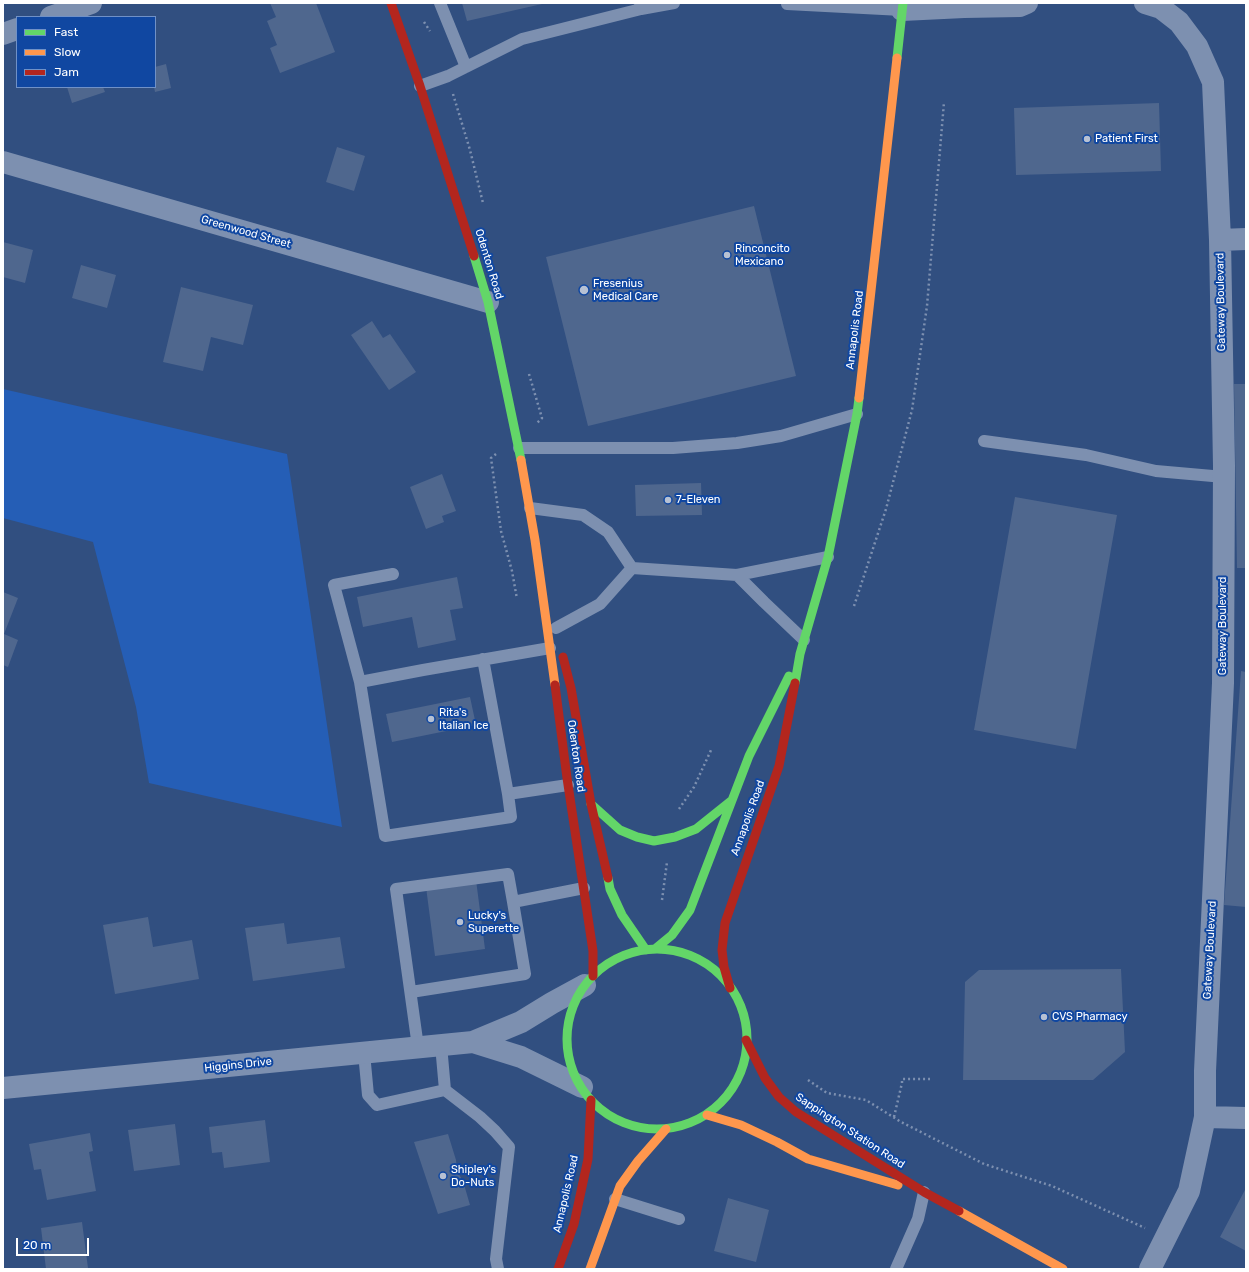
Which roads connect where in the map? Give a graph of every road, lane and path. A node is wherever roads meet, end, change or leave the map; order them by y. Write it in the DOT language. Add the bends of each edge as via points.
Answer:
graph roads {
  1 [pos="91,3"];
  2 [pos="391,3"];
  3 [pos="440,3"];
  4 [pos="674,3"];
  5 [pos="1027,3"];
  6 [pos="1145,3"];
  7 [pos="787,4"];
  8 [pos="640,6"];
  9 [pos="902,7"];
  10 [pos="54,16"];
  11 [pos="16,29"];
  12 [pos="3,34"];
  13 [pos="466,67"];
  14 [pos="420,86"];
  15 [pos="944,102"];
  16 [pos="3,162"];
  17 [pos="1246,239"];
  18 [pos="1220,240"];
  19 [pos="488,302"];
  20 [pos="857,414"];
  21 [pos="984,441"];
  22 [pos="519,448"];
  23 [pos="1224,477"];
  24 [pos="530,508"];
  25 [pos="535,540"];
  26 [pos="828,557"];
  27 [pos="632,568"];
  28 [pos="393,574"];
  29 [pos="737,575"];
  30 [pos="854,606"];
  31 [pos="557,631"];
  32 [pos="804,640"];
  33 [pos="556,649"];
  34 [pos="800,654"];
  35 [pos="483,659"];
  36 [pos="360,682"];
  37 [pos="568,785"];
  38 [pos="508,794"];
  39 [pos="732,800"];
  40 [pos="591,804"];
  41 [pos="584,888"];
  42 [pos="513,902"];
  43 [pos="651,949"];
  44 [pos="589,981"];
  45 [pos="730,988"];
  46 [pos="411,992"];
  47 [pos="746,1040"];
  48 [pos="473,1042"];
  49 [pos="441,1045"];
  50 [pos="418,1047"];
  51 [pos="364,1053"];
  52 [pos="930,1079"];
  53 [pos="808,1080"];
  54 [pos="3,1088"];
  55 [pos="445,1090"];
  56 [pos="586,1093"];
  57 [pos="707,1115"];
  58 [pos="894,1117"];
  59 [pos="1205,1117"];
  60 [pos="1246,1118"];
  61 [pos="666,1129"];
  62 [pos="924,1192"];
  63 [pos="615,1199"];
  64 [pos="679,1219"];
  65 [pos="1145,1228"];
  66 [pos="498,1269"];
  67 [pos="558,1269"];
  68 [pos="590,1269"];
  69 [pos="896,1269"];
  70 [pos="1063,1269"];
  71 [pos="1150,1269"];
  1 -- 10 [label="street"];
  2 -- 14 [label="main road, Odenton Road"];
  3 -- 13 [label="lane"];
  4 -- 8 [label="lane"];
  5 -- 9 [label="street" via="1020,6"];
  6 -- 18 [label="street, Gateway Boulevard" via="1160,8 1179,22 1198,46 1213,82"];
  7 -- 9 [label="lane"];
  8 -- 13 [label="lane" via="522,39"];
  9 -- 20 [label="main road, Annapolis Road"];
  11 -- 12 [label="street"];
  13 -- 14 [label="lane"];
  14 -- 19 [label="main road, Odenton Road"];
  15 -- 30 [label="path" via="927,306 912,410 886,509"];
  16 -- 19 [label="street, Greenwood Street"];
  17 -- 18 [label="street"];
  18 -- 23 [label="street, Gateway Boulevard"];
  19 -- 22 [label="main road, Odenton Road"];
  20 -- 22 [label="lane" via="781,436 737,443 673,448"];
  20 -- 26 [label="main road, Annapolis Road"];
  21 -- 23 [label="lane" via="1086,455 1156,471"];
  22 -- 24 [label="main road, Odenton Road"];
  23 -- 59 [label="street, Gateway Boulevard" via="1223,683 1205,1063"];
  24 -- 25 [label="main road, Odenton Road"];
  24 -- 27 [label="lane" via="583,515 608,532"];
  25 -- 31 [label="main road, Odenton Road"];
  25 -- 33 [label="main road, Odenton Road"];
  26 -- 29 [label="lane"];
  26 -- 32 [label="main road, Annapolis Road"];
  27 -- 29 [label="lane"];
  27 -- 31 [label="lane" via="600,604"];
  28 -- 36 [label="lane" via="334,586"];
  29 -- 32 [label="lane"];
  32 -- 34 [label="main road, Annapolis Road"];
  33 -- 35 [label="lane"];
  33 -- 37 [label="main road, Odenton Road"];
  33 -- 40 [label="main road, Odenton Road" via="571,688"];
  34 -- 39 [label="main road, Annapolis Road" via="749,756"];
  34 -- 45 [label="main road, Annapolis Road" via="779,766 724,922 722,950"];
  35 -- 36 [label="lane"];
  35 -- 38 [label="lane"];
  36 -- 38 [label="lane" via="385,836 511,817"];
  37 -- 38 [label="lane"];
  37 -- 41 [label="main road, Odenton Road"];
  39 -- 40 [label="main road" via="696,829 654,841 620,830"];
  39 -- 43 [label="main road, Annapolis Road" via="690,910 672,935"];
  40 -- 43 [label="main road, Odenton Road" via="610,889 622,915"];
  41 -- 42 [label="lane"];
  41 -- 44 [label="main road, Odenton Road" via="593,952"];
  42 -- 46 [label="lane" via="525,974"];
  42 -- 46 [label="lane" via="508,874 396,889"];
  43 -- 44 [label="main road" via="614,960"];
  43 -- 45 [label="main road" via="686,954 721,976"];
  44 -- 48 [label="street, Higgins Drive" via="521,1022"];
  44 -- 56 [label="main road" via="571,1013 567,1043 574,1074"];
  45 -- 47 [label="main road" via="738,999 746,1026"];
  46 -- 50 [label="lane"];
  47 -- 57 [label="main road" via="746,1054 739,1078 726,1099"];
  47 -- 62 [label="main road, Sappington Station Road" via="779,1097 796,1112"];
  48 -- 49 [label="street, Higgins Drive"];
  48 -- 56 [label="street, Higgins Drive" via="521,1057"];
  49 -- 50 [label="street, Higgins Drive"];
  49 -- 55 [label="lane"];
  50 -- 51 [label="street, Higgins Drive"];
  51 -- 54 [label="street, Higgins Drive"];
  51 -- 55 [label="lane" via="368,1095 376,1105"];
  52 -- 58 [label="path" via="902,1079"];
  53 -- 58 [label="path" via="827,1093 866,1100"];
  55 -- 66 [label="lane" via="480,1117 508,1147 496,1259"];
  56 -- 61 [label="main road" via="608,1115 636,1127"];
  56 -- 67 [label="main road, Annapolis Road" via="588,1159 574,1224"];
  57 -- 61 [label="main road" via="688,1124"];
  57 -- 62 [label="main road, Sappington Station Road" via="741,1125 808,1158"];
  58 -- 65 [label="path" via="984,1164 1052,1186"];
  59 -- 60 [label="street"];
  59 -- 71 [label="street, Gateway Boulevard" via="1189,1191"];
  61 -- 63 [label="main road" via="634,1166 620,1186"];
  62 -- 69 [label="lane" via="918,1219"];
  62 -- 70 [label="main road, Sappington Station Road"];
  63 -- 64 [label="lane"];
  63 -- 68 [label="main road"];
}
